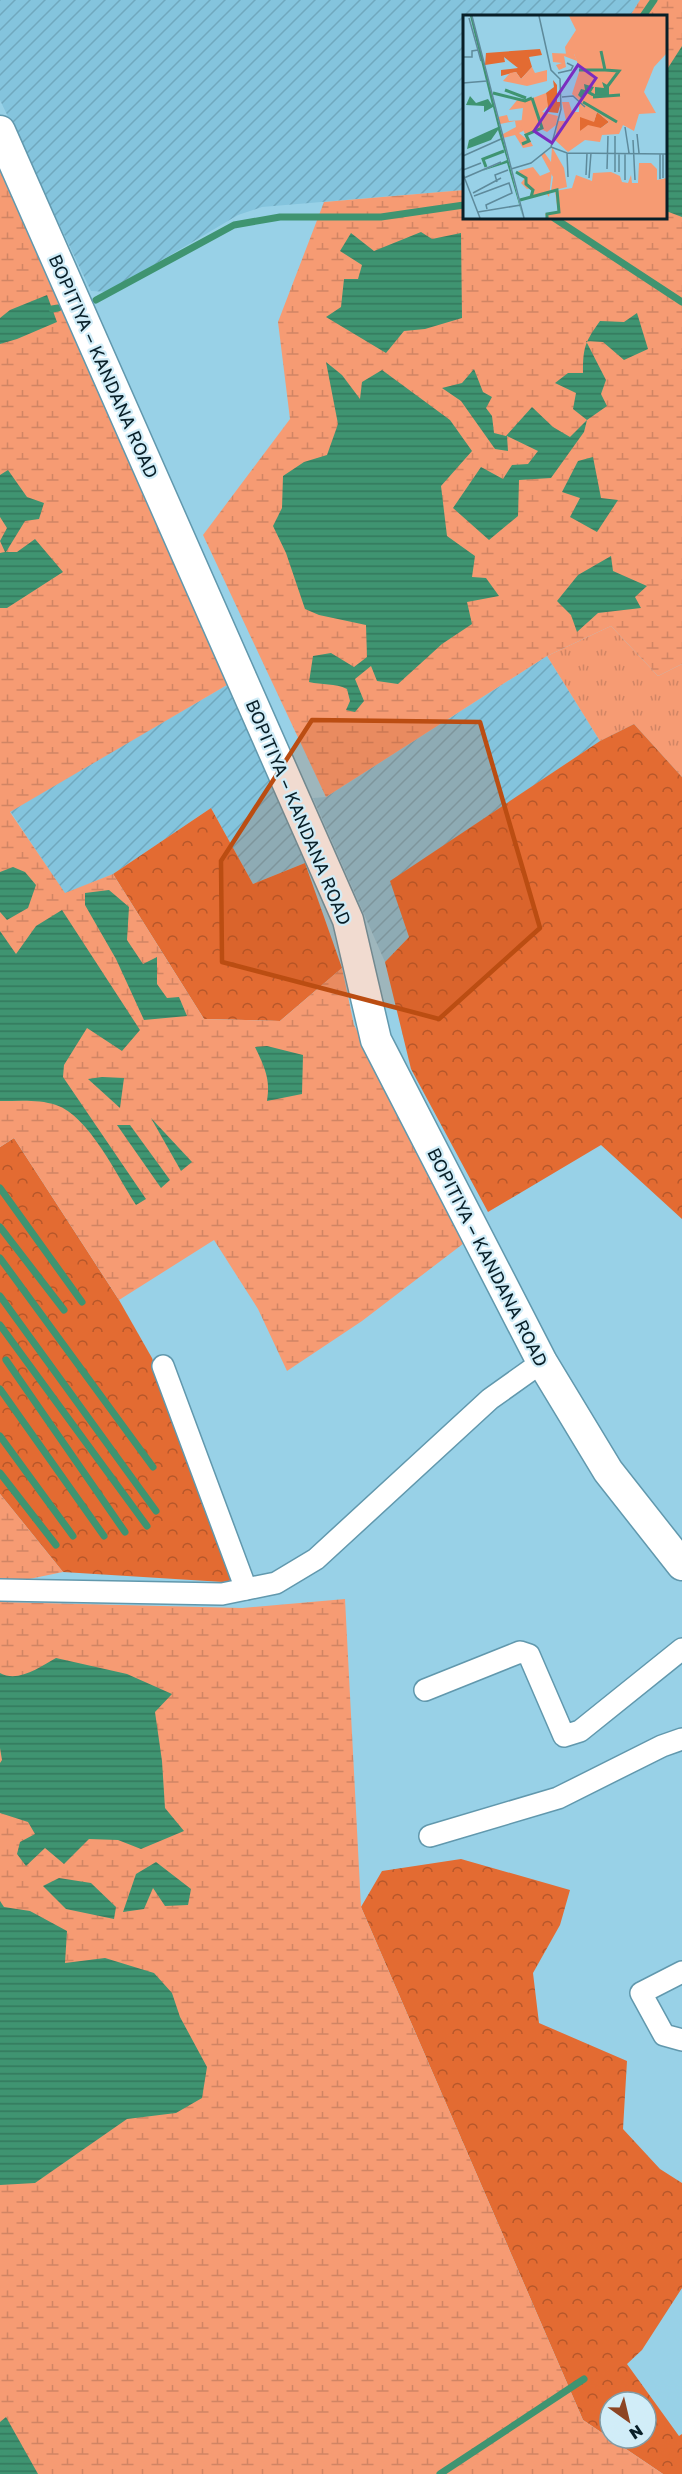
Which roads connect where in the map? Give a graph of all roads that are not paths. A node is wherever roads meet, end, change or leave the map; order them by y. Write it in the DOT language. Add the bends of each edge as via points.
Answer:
graph roads {
  1 [pos="0,131"];
  2 [pos="542,1362"];
  3 [pos="163,1366"];
  4 [pos="682,1565"];
  5 [pos="246,1589"];
  6 [pos="0,1590"];
  7 [pos="682,1649"];
  8 [pos="425,1690"];
  9 [pos="682,1739"];
  10 [pos="429,1836"];
  11 [pos="682,1972"];
  12 [pos="682,2040"];
  1 -- 2 [label="main road, BOPITIYA – KANDANA ROAD" via="348,920 376,1040"];
  2 -- 4 [label="main road, BOPITIYA – KANDANA ROAD" via="608,1471"];
  2 -- 5 [label="street" via="490,1399 316,1559 276,1583"];
  3 -- 5 [label="street"];
  5 -- 6 [label="street" via="222,1594"];
  7 -- 8 [label="street" via="580,1731 564,1736 529,1655 520,1652"];
  9 -- 10 [label="street" via="558,1797"];
  11 -- 12 [label="street" via="641,1993 664,2035"];
}
